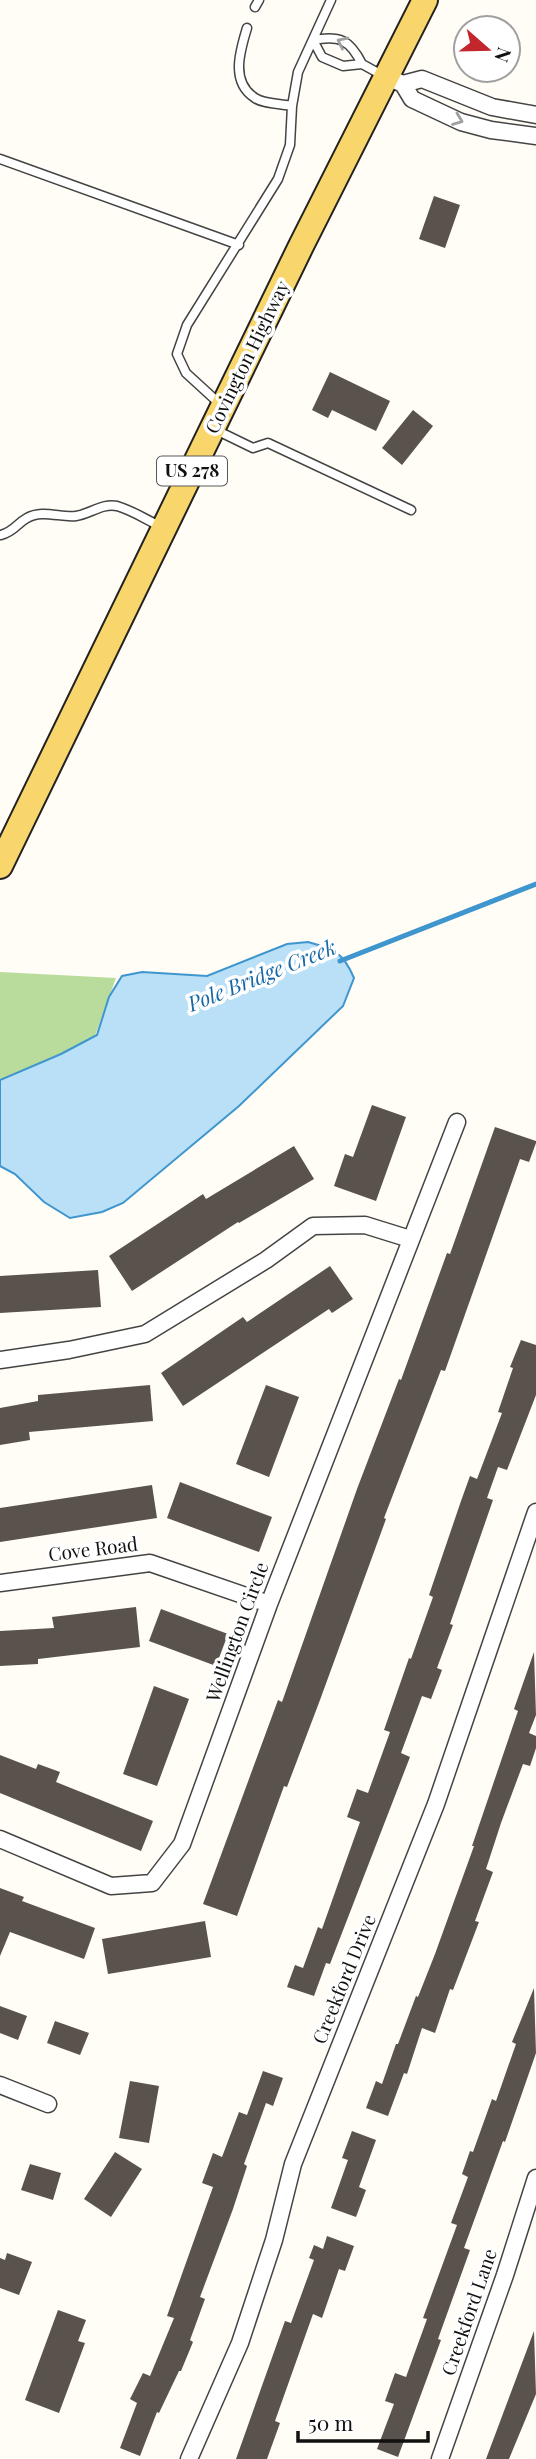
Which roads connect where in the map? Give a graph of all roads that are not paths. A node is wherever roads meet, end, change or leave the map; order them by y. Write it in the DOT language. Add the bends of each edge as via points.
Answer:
graph roads {
  1 [pos="331,0"];
  2 [pos="425,0"];
  3 [pos="247,28"];
  4 [pos="313,40"];
  5 [pos="362,64"];
  6 [pos="395,80"];
  7 [pos="292,106"];
  8 [pos="536,115"];
  9 [pos="536,136"];
  10 [pos="0,159"];
  11 [pos="239,245"];
  12 [pos="218,418"];
  13 [pos="411,510"];
  14 [pos="165,528"];
  15 [pos="1,535"];
  16 [pos="0,866"];
  17 [pos="457,1122"];
  18 [pos="410,1239"];
  19 [pos="0,1360"];
  20 [pos="536,1512"];
  21 [pos="0,1583"];
  22 [pos="269,1604"];
  23 [pos="0,1839"];
  24 [pos="0,2085"];
  25 [pos="48,2104"];
  26 [pos="536,2178"];
  27 [pos="189,2459"];
  28 [pos="440,2459"];
  1 -- 4 [label="lane"];
  2 -- 6 [label="main road, Covington Highway / US 278"];
  3 -- 7 [label="lane" via="238,56 240,82 256,100"];
  4 -- 5 [label="lane" via="321,57 343,66"];
  5 -- 4 [label="lane, one-way" via="353,47 331,36"];
  4 -- 7 [label="lane" via="298,72"];
  5 -- 6 [label="lane"];
  6 -- 8 [label="street" via="422,79 492,107"];
  6 -- 9 [label="street, one-way" via="412,99 461,122"];
  6 -- 12 [label="main road, Covington Highway / US 278" via="301,246"];
  7 -- 11 [label="lane" via="290,145 278,179"];
  10 -- 11 [label="lane"];
  11 -- 12 [label="lane" via="187,326 177,355"];
  12 -- 13 [label="lane" via="253,448 268,443"];
  12 -- 14 [label="main road, Covington Highway / US 278"];
  14 -- 15 [label="lane" via="117,506 73,517 28,517 12,532"];
  14 -- 16 [label="main road, Covington Highway / US 278"];
  17 -- 18 [label="street, Wellington Circle"];
  18 -- 19 [label="street" via="365,1224 313,1226 145,1334"];
  18 -- 22 [label="street, Wellington Circle"];
  20 -- 27 [label="street, Creekford Drive" via="436,1804 293,2164 240,2343"];
  21 -- 22 [label="street, Cove Road" via="150,1563"];
  22 -- 23 [label="street, Wellington Circle" via="182,1844 152,1883 111,1886"];
  24 -- 25 [label="street"];
  26 -- 28 [label="street, Creekford Lane"];
}
